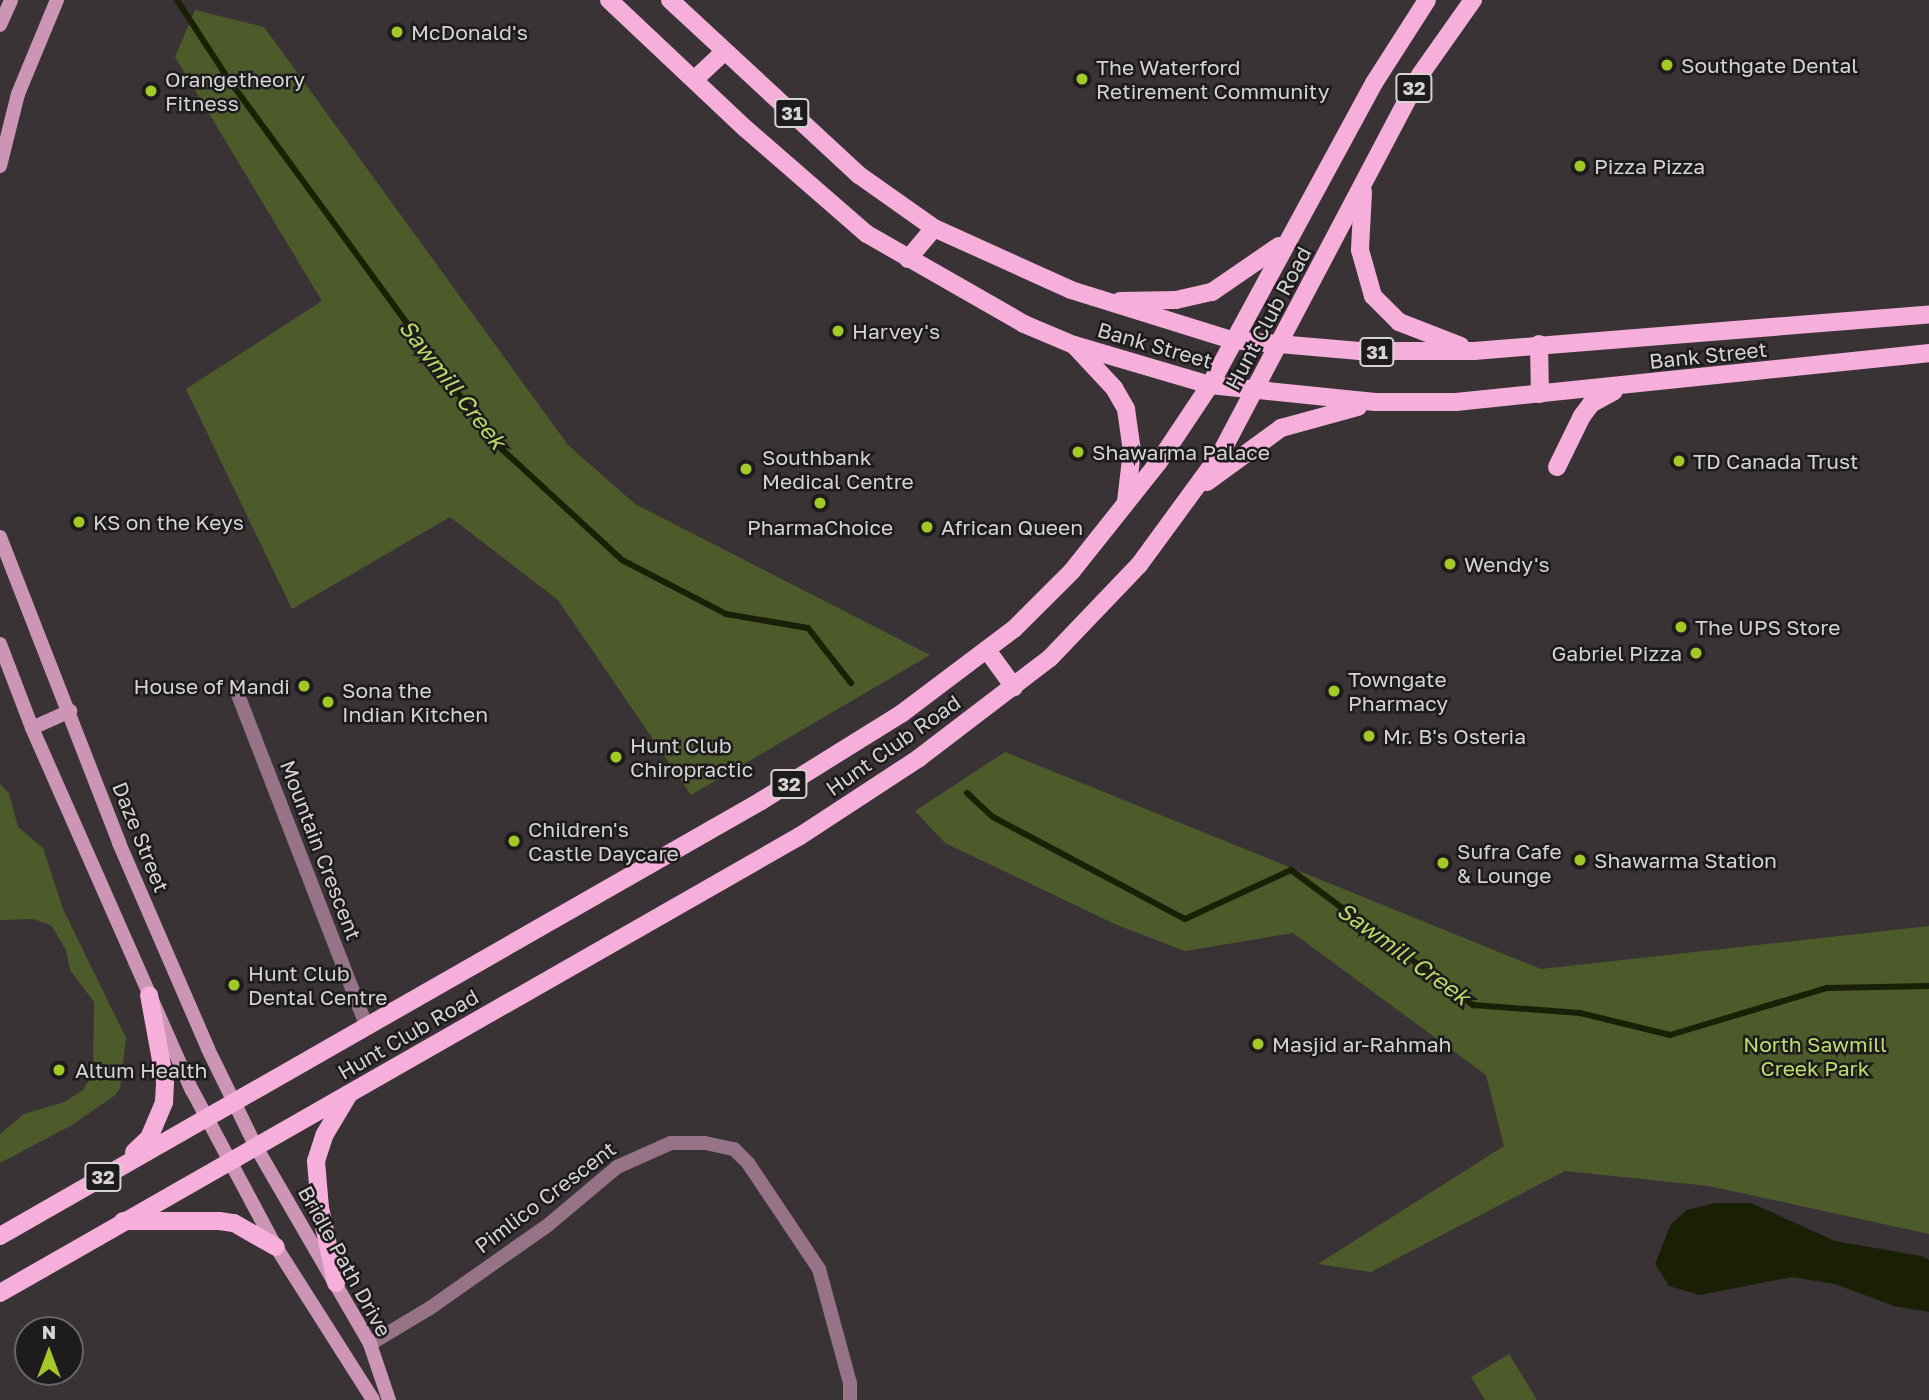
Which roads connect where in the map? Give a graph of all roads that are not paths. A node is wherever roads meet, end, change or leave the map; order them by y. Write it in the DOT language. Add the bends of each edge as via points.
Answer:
graph roads {
  1 [pos="11,0"];
  2 [pos="57,0"];
  3 [pos="609,0"];
  4 [pos="670,0"];
  5 [pos="1427,0"];
  6 [pos="1473,0"];
  7 [pos="0,25"];
  8 [pos="724,52"];
  9 [pos="695,79"];
  10 [pos="0,166"];
  11 [pos="1364,183"];
  12 [pos="934,228"];
  13 [pos="1285,242"];
  14 [pos="908,259"];
  15 [pos="1103,301"];
  16 [pos="1929,314"];
  17 [pos="1232,340"];
  18 [pos="1280,344"];
  19 [pos="1539,344"];
  20 [pos="1074,345"];
  21 [pos="1474,351"];
  22 [pos="1929,353"];
  23 [pos="1210,385"];
  24 [pos="1623,387"];
  25 [pos="1255,392"];
  26 [pos="1540,394"];
  27 [pos="1375,402"];
  28 [pos="1557,467"];
  29 [pos="1196,490"];
  30 [pos="1126,501"];
  31 [pos="0,537"];
  32 [pos="0,644"];
  33 [pos="987,650"];
  34 [pos="235,687"];
  35 [pos="1014,687"];
  36 [pos="70,711"];
  37 [pos="32,728"];
  38 [pos="149,995"];
  39 [pos="367,1028"];
  40 [pos="350,1093"];
  41 [pos="234,1103"];
  42 [pos="207,1119"];
  43 [pos="256,1147"];
  44 [pos="229,1163"];
  45 [pos="118,1168"];
  46 [pos="120,1221"];
  47 [pos="0,1236"];
  48 [pos="276,1247"];
  49 [pos="336,1283"];
  50 [pos="0,1293"];
  51 [pos="370,1344"];
  52 [pos="373,1400"];
  53 [pos="389,1400"];
  54 [pos="850,1400"];
  1 -- 7 [label="street"];
  2 -- 10 [label="street" via="18,94"];
  3 -- 9 [label="main road, Bank Street / 31"];
  4 -- 8 [label="main road, Bank Street / 31"];
  5 -- 13 [label="main road, Hunt Club Road / 32" via="1374,83"];
  6 -- 11 [label="main road, Hunt Club Road / 32" via="1420,75"];
  8 -- 9 [label="main road"];
  8 -- 12 [label="main road, Bank Street / 31" via="859,175"];
  9 -- 14 [label="main road, Bank Street / 31" via="867,234"];
  11 -- 18 [label="main road, Hunt Club Road / 32"];
  11 -- 21 [label="main road" via="1360,250 1373,296 1399,322"];
  12 -- 14 [label="main road"];
  12 -- 15 [label="main road, Bank Street / 31"];
  13 -- 15 [label="main road" via="1212,292 1154,302"];
  13 -- 17 [label="main road, Hunt Club Road / 32"];
  14 -- 20 [label="main road, Bank Street / 31" via="1024,324"];
  15 -- 17 [label="main road, Bank Street / 31"];
  16 -- 19 [label="main road, Bank Street / 31"];
  17 -- 18 [label="main road, Bank Street / 31"];
  17 -- 23 [label="main road, Hunt Club Road / 32"];
  18 -- 21 [label="main road, Bank Street / 31" via="1360,351"];
  18 -- 25 [label="main road, Hunt Club Road / 32"];
  19 -- 21 [label="main road, Bank Street / 31"];
  19 -- 26 [label="main road"];
  20 -- 23 [label="main road, Bank Street / 31"];
  20 -- 30 [label="main road" via="1114,387 1126,409 1132,451"];
  22 -- 24 [label="main road, Bank Street / 31"];
  23 -- 25 [label="main road, Bank Street / 31"];
  23 -- 30 [label="main road, Hunt Club Road / 32" via="1158,463"];
  24 -- 26 [label="main road, Bank Street / 31"];
  24 -- 28 [label="main road" via="1591,404 1574,425"];
  25 -- 27 [label="main road, Bank Street / 31"];
  25 -- 29 [label="main road, Hunt Club Road / 32"];
  26 -- 27 [label="main road, Bank Street / 31" via="1456,402"];
  27 -- 29 [label="main road" via="1281,429"];
  29 -- 35 [label="main road, Hunt Club Road / 32" via="1111,596"];
  30 -- 33 [label="main road, Hunt Club Road / 32" via="1072,571"];
  31 -- 36 [label="street, Daze Street"];
  32 -- 37 [label="street"];
  33 -- 35 [label="main road"];
  33 -- 39 [label="main road, Hunt Club Road / 32" via="901,714 761,801"];
  34 -- 39 [label="street, Mountain Crescent"];
  35 -- 40 [label="main road, Hunt Club Road / 32" via="919,758 800,836"];
  36 -- 37 [label="street"];
  36 -- 41 [label="street, Daze Street" via="119,844"];
  37 -- 38 [label="street"];
  38 -- 42 [label="street"];
  38 -- 45 [label="main road" via="164,1082 163,1102 149,1138"];
  39 -- 41 [label="main road, Hunt Club Road / 32"];
  40 -- 43 [label="main road, Hunt Club Road / 32"];
  40 -- 49 [label="main road" via="325,1134 316,1161 320,1208"];
  41 -- 42 [label="main road, Hunt Club Road / 32"];
  41 -- 43 [label="street, Daze Street"];
  42 -- 44 [label="street"];
  42 -- 45 [label="main road, Hunt Club Road / 32"];
  43 -- 44 [label="main road, Hunt Club Road / 32"];
  43 -- 49 [label="street, Bridle Path Drive"];
  44 -- 46 [label="main road, Hunt Club Road / 32"];
  44 -- 48 [label="street"];
  45 -- 47 [label="main road, Hunt Club Road / 32"];
  46 -- 48 [label="main road" via="234,1223"];
  46 -- 50 [label="main road, Hunt Club Road / 32"];
  48 -- 52 [label="street"];
  49 -- 51 [label="street, Bridle Path Drive"];
  51 -- 53 [label="street, Bridle Path Drive"];
  51 -- 54 [label="street, Pimlico Crescent" via="548,1225 617,1167 671,1143 705,1143 734,1149 748,1163 819,1269 850,1383"];
}
